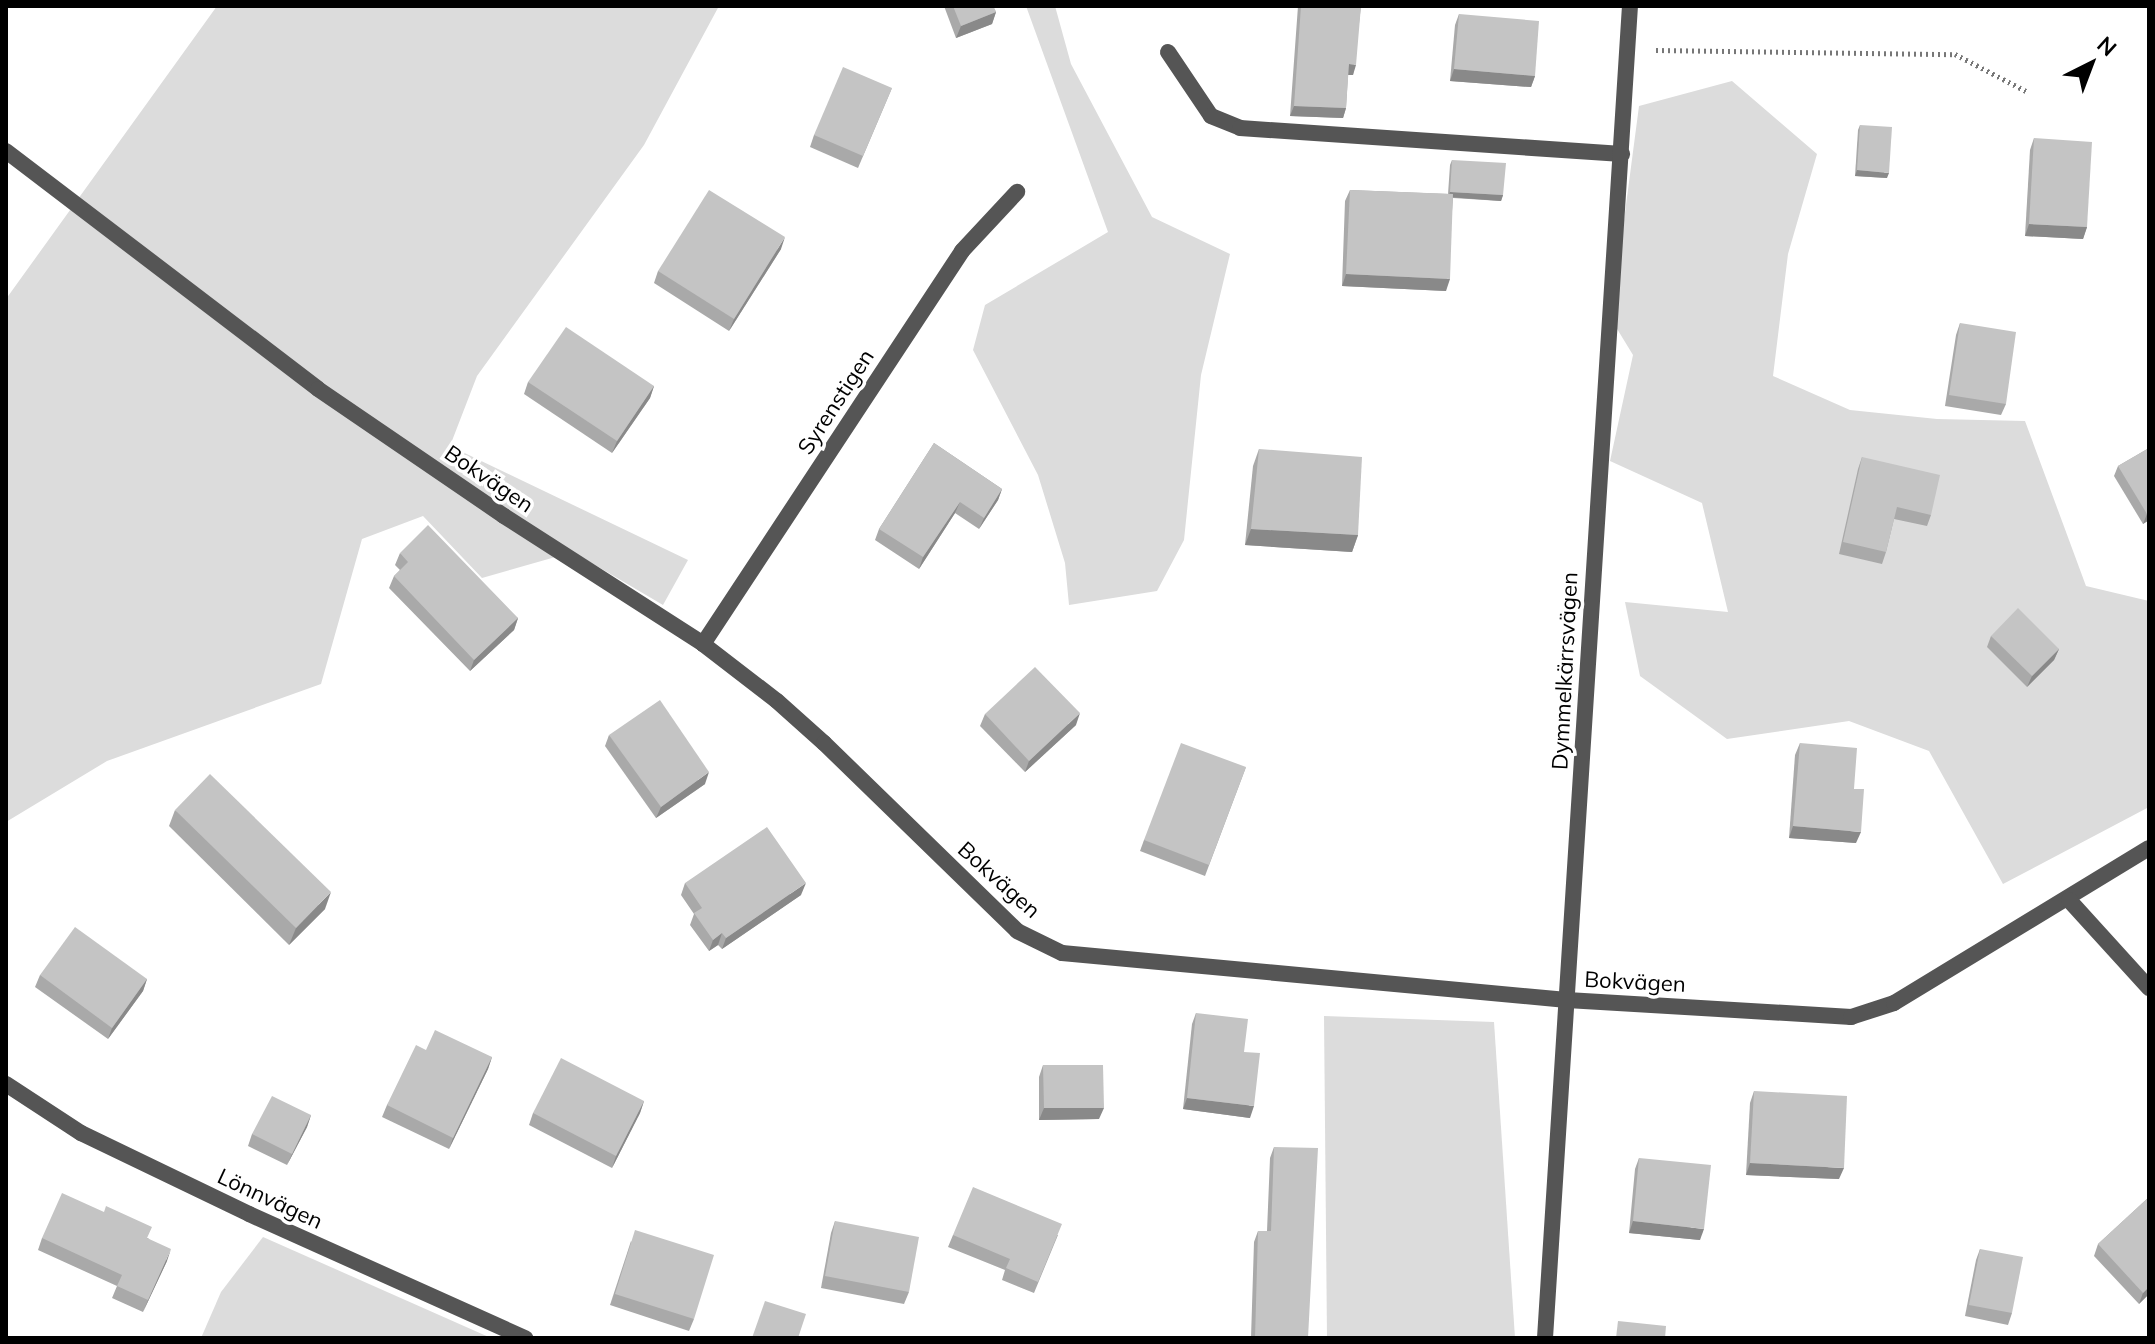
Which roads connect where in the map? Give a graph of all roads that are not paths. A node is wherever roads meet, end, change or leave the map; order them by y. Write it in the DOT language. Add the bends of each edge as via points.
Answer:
graph roads {
  1 [pos="1630,6"];
  2 [pos="1168,52"];
  3 [pos="6,151"];
  4 [pos="1622,154"];
  5 [pos="1017,192"];
  6 [pos="703,644"];
  7 [pos="2149,848"];
  8 [pos="2069,900"];
  9 [pos="2149,988"];
  10 [pos="1567,1000"];
  11 [pos="6,1084"];
  12 [pos="525,1338"];
  13 [pos="1545,1338"];
  1 -- 4 [label="street, Dymmelkärrsvägen"];
  2 -- 4 [label="street" via="1211,116 1240,128"];
  3 -- 6 [label="street, Bokvägen" via="318,389"];
  4 -- 10 [label="street, Dymmelkärrsvägen"];
  5 -- 6 [label="street, Syrenstigen" via="962,251"];
  6 -- 10 [label="street, Bokvägen" via="824,743 1017,931 1062,953"];
  7 -- 8 [label="street, Bokvägen"];
  8 -- 9 [label="street"];
  8 -- 10 [label="street, Bokvägen" via="1894,1003 1851,1017"];
  10 -- 13 [label="street, Dymmelkärrsvägen"];
  11 -- 12 [label="street, Lönnvägen" via="81,1133"];
}
